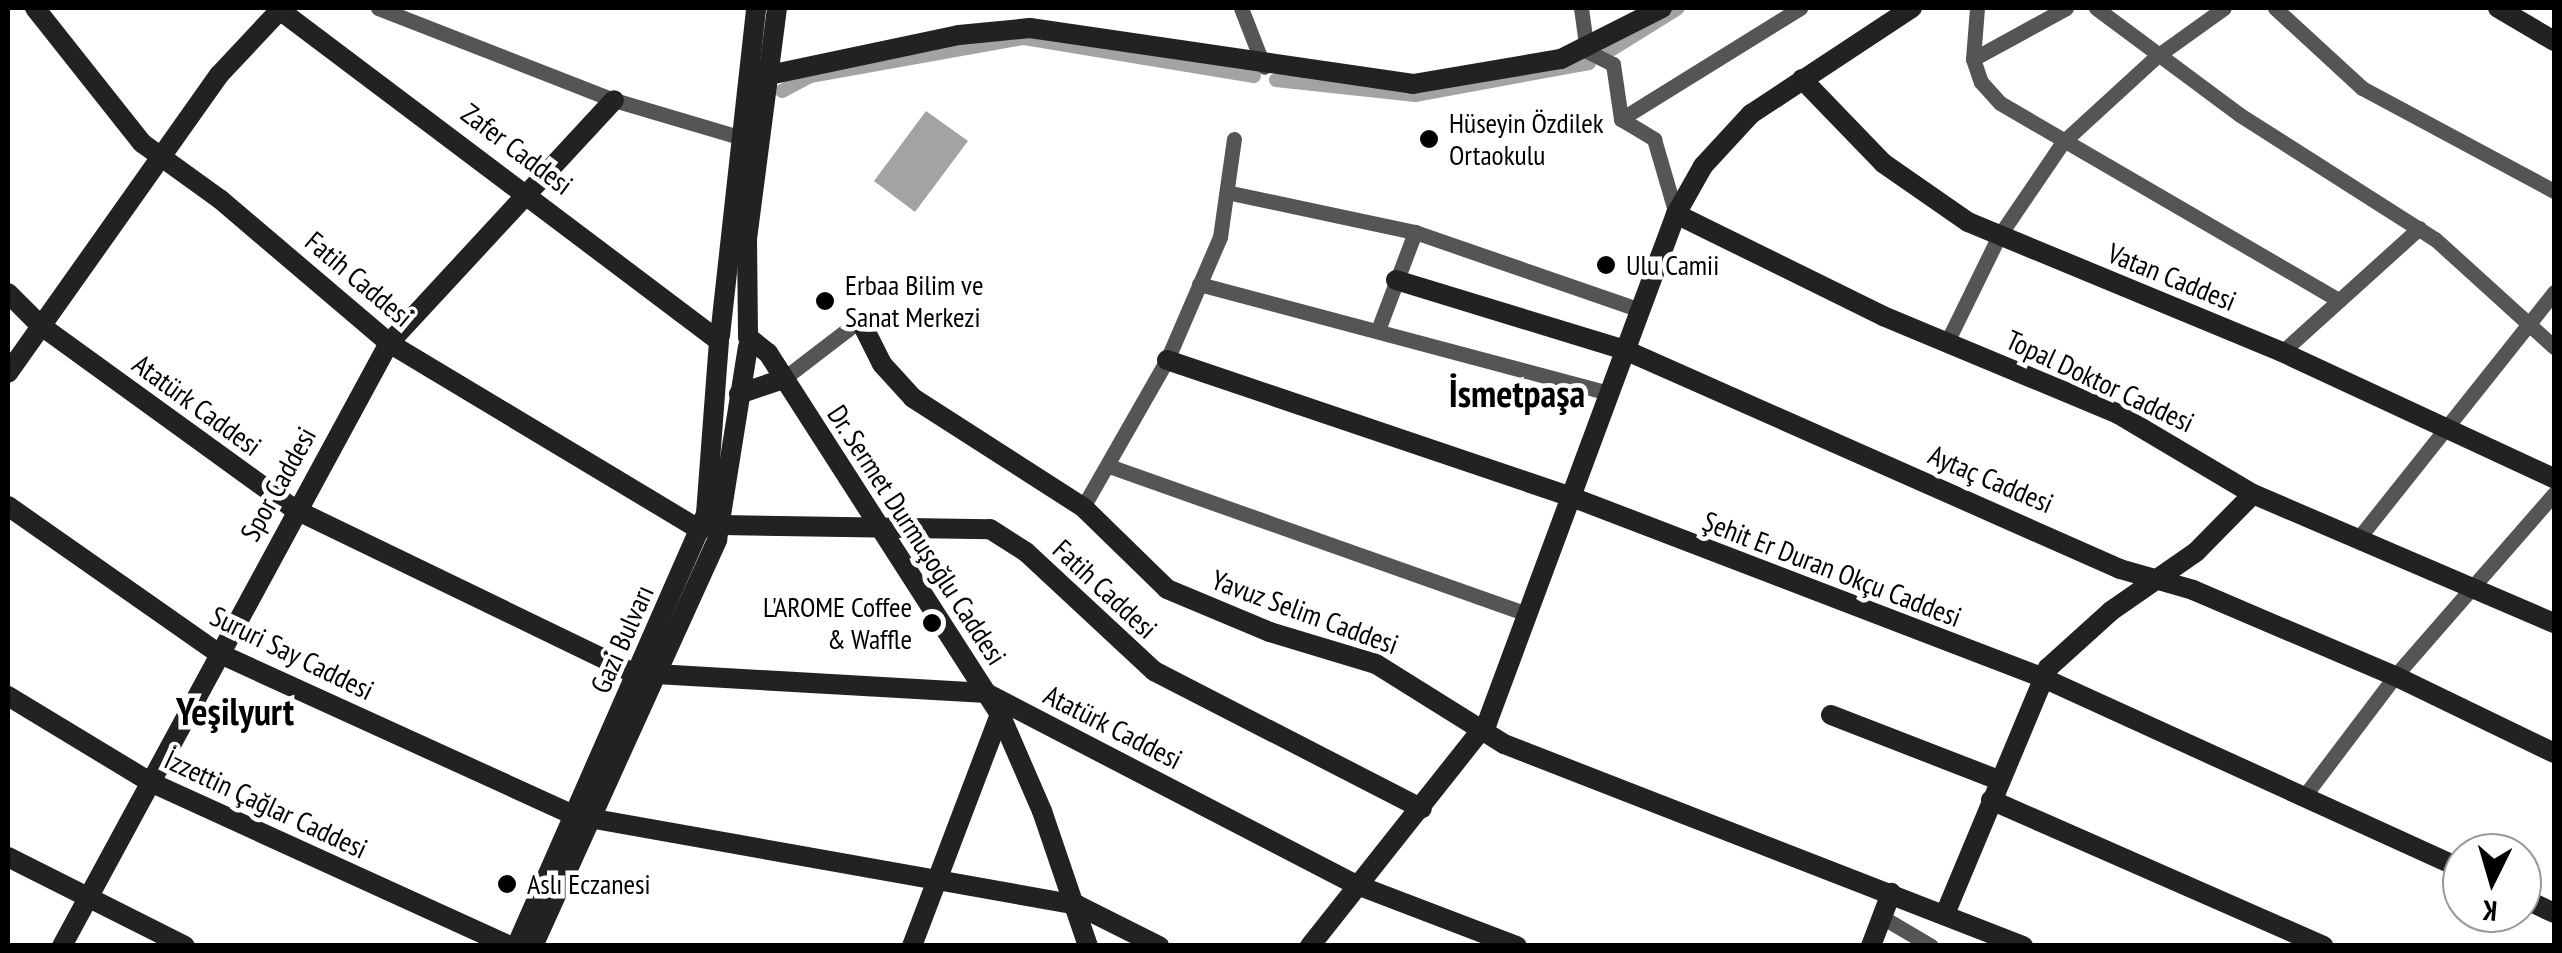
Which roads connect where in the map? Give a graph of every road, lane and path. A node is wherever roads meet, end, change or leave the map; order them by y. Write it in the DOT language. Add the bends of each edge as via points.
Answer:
graph roads {
  1 [pos="35,8"];
  2 [pos="280,8"];
  3 [pos="378,8"];
  4 [pos="756,8"];
  5 [pos="778,8"];
  6 [pos="1242,8"];
  7 [pos="1580,8"];
  8 [pos="1662,8"];
  9 [pos="1800,8"];
  10 [pos="1912,8"];
  11 [pos="1978,8"];
  12 [pos="2066,8"];
  13 [pos="2096,8"];
  14 [pos="2224,8"];
  15 [pos="2275,8"];
  16 [pos="2498,8"];
  17 [pos="2554,41"];
  18 [pos="1587,51"];
  19 [pos="2157,56"];
  20 [pos="1973,59"];
  21 [pos="1264,67"];
  22 [pos="769,76"];
  23 [pos="1802,79"];
  24 [pos="614,100"];
  25 [pos="1621,118"];
  26 [pos="739,137"];
  27 [pos="1234,139"];
  28 [pos="2063,142"];
  29 [pos="159,156"];
  30 [pos="2554,190"];
  31 [pos="1231,193"];
  32 [pos="533,195"];
  33 [pos="1676,214"];
  34 [pos="2419,228"];
  35 [pos="1414,232"];
  36 [pos="1999,236"];
  37 [pos="1396,280"];
  38 [pos="1199,284"];
  39 [pos="2554,292"];
  40 [pos="8,293"];
  41 [pos="2340,300"];
  42 [pos="1640,310"];
  43 [pos="860,320"];
  44 [pos="2528,322"];
  45 [pos="40,325"];
  46 [pos="1378,330"];
  47 [pos="390,343"];
  48 [pos="1946,344"];
  49 [pos="735,346"];
  50 [pos="2554,348"];
  51 [pos="1625,350"];
  52 [pos="2282,352"];
  53 [pos="1167,360"];
  54 [pos="8,374"];
  55 [pos="782,379"];
  56 [pos="1608,393"];
  57 [pos="740,394"];
  58 [pos="2445,428"];
  59 [pos="1108,466"];
  60 [pos="2554,478"];
  61 [pos="2252,494"];
  62 [pos="2554,494"];
  63 [pos="1570,496"];
  64 [pos="8,506"];
  65 [pos="1082,508"];
  66 [pos="296,510"];
  67 [pos="722,526"];
  68 [pos="700,530"];
  69 [pos="882,530"];
  70 [pos="2357,540"];
  71 [pos="2158,580"];
  72 [pos="2470,586"];
  73 [pos="1528,614"];
  74 [pos="2554,623"];
  75 [pos="218,653"];
  76 [pos="646,674"];
  77 [pos="2395,676"];
  78 [pos="2041,677"];
  79 [pos="986,693"];
  80 [pos="8,696"];
  81 [pos="1000,714"];
  82 [pos="1831,716"];
  83 [pos="1482,734"];
  84 [pos="2554,753"];
  85 [pos="150,782"];
  86 [pos="1994,790"];
  87 [pos="2306,795"];
  88 [pos="1422,809"];
  89 [pos="580,816"];
  90 [pos="8,857"];
  91 [pos="2442,860"];
  92 [pos="936,876"];
  93 [pos="1358,885"];
  94 [pos="1891,892"];
  95 [pos="84,899"];
  96 [pos="1076,905"];
  97 [pos="1945,914"];
  98 [pos="1882,918"];
  99 [pos="62,946"];
  100 [pos="185,946"];
  101 [pos="513,946"];
  102 [pos="533,946"];
  103 [pos="912,946"];
  104 [pos="1088,946"];
  105 [pos="1159,946"];
  106 [pos="1310,946"];
  107 [pos="1517,946"];
  108 [pos="1872,946"];
  109 [pos="1931,946"];
  110 [pos="2024,946"];
  111 [pos="2323,946"];
  1 -- 29 [label="street, Fatih Caddesi" via="129,130"];
  2 -- 29 [label="street" via="218,75"];
  2 -- 32 [label="street, Zafer Caddesi"];
  3 -- 24 [label="street"];
  4 -- 26 [label="street, Gazi Bulvarı"];
  5 -- 22 [label="street, Gazi Bulvarı"];
  6 -- 21 [label="street"];
  7 -- 18 [label="street"];
  8 -- 18 [label="street"];
  9 -- 25 [label="street"];
  10 -- 23 [label="street"];
  11 -- 20 [label="street"];
  12 -- 20 [label="street"];
  13 -- 19 [label="street"];
  14 -- 19 [label="street"];
  15 -- 30 [label="street" via="2362,88"];
  16 -- 17 [label="street"];
  18 -- 21 [label="street" via="1412,84"];
  18 -- 25 [label="street" via="1613,64"];
  19 -- 28 [label="street"];
  19 -- 34 [label="street"];
  20 -- 28 [label="street" via="1988,92"];
  21 -- 22 [label="street" via="1012,29 848,55"];
  22 -- 49 [label="street, Gazi Bulvarı"];
  23 -- 33 [label="street" via="1716,146"];
  23 -- 36 [label="street, Vatan Caddesi" via="1883,163 1948,212"];
  24 -- 26 [label="street"];
  24 -- 32 [label="street, Spor Caddesi"];
  25 -- 33 [label="street" via="1654,138"];
  26 -- 49 [label="street, Gazi Bulvarı"];
  27 -- 31 [label="street"];
  28 -- 36 [label="street"];
  28 -- 41 [label="street"];
  29 -- 45 [label="street"];
  29 -- 47 [label="street, Fatih Caddesi"];
  31 -- 35 [label="street"];
  31 -- 38 [label="street"];
  32 -- 47 [label="street, Spor Caddesi"];
  32 -- 49 [label="street, Zafer Caddesi"];
  33 -- 42 [label="street"];
  33 -- 48 [label="street, Topal Doktor Caddesi"];
  34 -- 41 [label="street"];
  34 -- 44 [label="street"];
  35 -- 37 [label="street"];
  35 -- 42 [label="street"];
  36 -- 48 [label="street"];
  36 -- 52 [label="street, Vatan Caddesi"];
  37 -- 46 [label="street"];
  37 -- 51 [label="street, Aytaç Caddesi"];
  38 -- 46 [label="street"];
  38 -- 53 [label="street"];
  39 -- 44 [label="street"];
  40 -- 45 [label="street, Atatürk Caddesi"];
  41 -- 52 [label="street"];
  42 -- 51 [label="street"];
  43 -- 55 [label="street"];
  43 -- 65 [label="street, Yavuz Selim Caddesi" via="882,364 931,414"];
  44 -- 50 [label="street"];
  44 -- 58 [label="street"];
  45 -- 54 [label="street"];
  45 -- 66 [label="street, Atatürk Caddesi"];
  46 -- 56 [label="street"];
  47 -- 66 [label="street, Spor Caddesi"];
  47 -- 68 [label="street, Fatih Caddesi"];
  48 -- 61 [label="street, Topal Doktor Caddesi" via="2151,430"];
  49 -- 55 [label="street, Dr. Sermet Durmuşoğlu Caddesi"];
  49 -- 57 [label="street, Gazi Bulvarı"];
  49 -- 68 [label="street, Gazi Bulvarı"];
  51 -- 56 [label="street"];
  51 -- 71 [label="street, Aytaç Caddesi"];
  52 -- 58 [label="street, Vatan Caddesi"];
  53 -- 59 [label="street"];
  53 -- 63 [label="street, Şehit Er Duran Okçu Caddesi"];
  55 -- 57 [label="street"];
  55 -- 69 [label="street, Dr. Sermet Durmuşoğlu Caddesi"];
  56 -- 63 [label="street"];
  57 -- 67 [label="street, Gazi Bulvarı"];
  58 -- 60 [label="street, Vatan Caddesi"];
  58 -- 70 [label="street"];
  59 -- 65 [label="street"];
  59 -- 73 [label="street"];
  61 -- 70 [label="street, Topal Doktor Caddesi"];
  61 -- 71 [label="street" via="2206,543"];
  62 -- 72 [label="street"];
  63 -- 73 [label="street"];
  63 -- 78 [label="street, Şehit Er Duran Okçu Caddesi"];
  64 -- 75 [label="street, Sururi Say Caddesi"];
  65 -- 83 [label="street, Yavuz Selim Caddesi" via="1167,589 1270,632 1376,664"];
  66 -- 75 [label="street, Spor Caddesi"];
  66 -- 76 [label="street, Atatürk Caddesi"];
  67 -- 69 [label="street, Fatih Caddesi"];
  67 -- 76 [label="street, Gazi Bulvarı"];
  68 -- 76 [label="street, Gazi Bulvarı"];
  69 -- 79 [label="street, Dr. Sermet Durmuşoğlu Caddesi"];
  69 -- 88 [label="street, Fatih Caddesi" via="963,526 1001,534 1154,671"];
  70 -- 72 [label="street, Topal Doktor Caddesi"];
  71 -- 77 [label="street, Aytaç Caddesi"];
  71 -- 78 [label="street" via="2091,627"];
  72 -- 74 [label="street, Topal Doktor Caddesi"];
  72 -- 77 [label="street"];
  73 -- 83 [label="street"];
  75 -- 85 [label="street, Spor Caddesi"];
  75 -- 89 [label="street, Sururi Say Caddesi"];
  76 -- 79 [label="street, Atatürk Caddesi"];
  76 -- 89 [label="street, Gazi Bulvarı"];
  77 -- 84 [label="street, Aytaç Caddesi"];
  77 -- 87 [label="street"];
  78 -- 86 [label="street"];
  78 -- 87 [label="street, Şehit Er Duran Okçu Caddesi"];
  79 -- 81 [label="street, Dr. Sermet Durmuşoğlu Caddesi"];
  79 -- 93 [label="street, Atatürk Caddesi"];
  80 -- 85 [label="street, İzzettin Çağlar Caddesi"];
  81 -- 92 [label="street"];
  81 -- 96 [label="street, Dr. Sermet Durmuşoğlu Caddesi"];
  82 -- 86 [label="street"];
  83 -- 88 [label="street"];
  83 -- 94 [label="street, Yavuz Selim Caddesi"];
  85 -- 95 [label="street, Spor Caddesi"];
  85 -- 101 [label="street, İzzettin Çağlar Caddesi"];
  86 -- 97 [label="street"];
  86 -- 111 [label="street"];
  87 -- 91 [label="street, Şehit Er Duran Okçu Caddesi"];
  88 -- 93 [label="street"];
  89 -- 92 [label="street, Sururi Say Caddesi"];
  89 -- 101 [label="street, Gazi Bulvarı"];
  89 -- 102 [label="street, Gazi Bulvarı"];
  90 -- 95 [label="street"];
  92 -- 96 [label="street, Sururi Say Caddesi"];
  92 -- 103 [label="street"];
  93 -- 106 [label="street"];
  93 -- 107 [label="street, Atatürk Caddesi"];
  94 -- 97 [label="street, Yavuz Selim Caddesi"];
  94 -- 98 [label="street"];
  95 -- 99 [label="street, Spor Caddesi"];
  95 -- 100 [label="street"];
  96 -- 104 [label="street, Dr. Sermet Durmuşoğlu Caddesi"];
  96 -- 105 [label="street, Sururi Say Caddesi"];
  97 -- 110 [label="street, Yavuz Selim Caddesi"];
  98 -- 108 [label="street"];
  98 -- 109 [label="street"];
}
